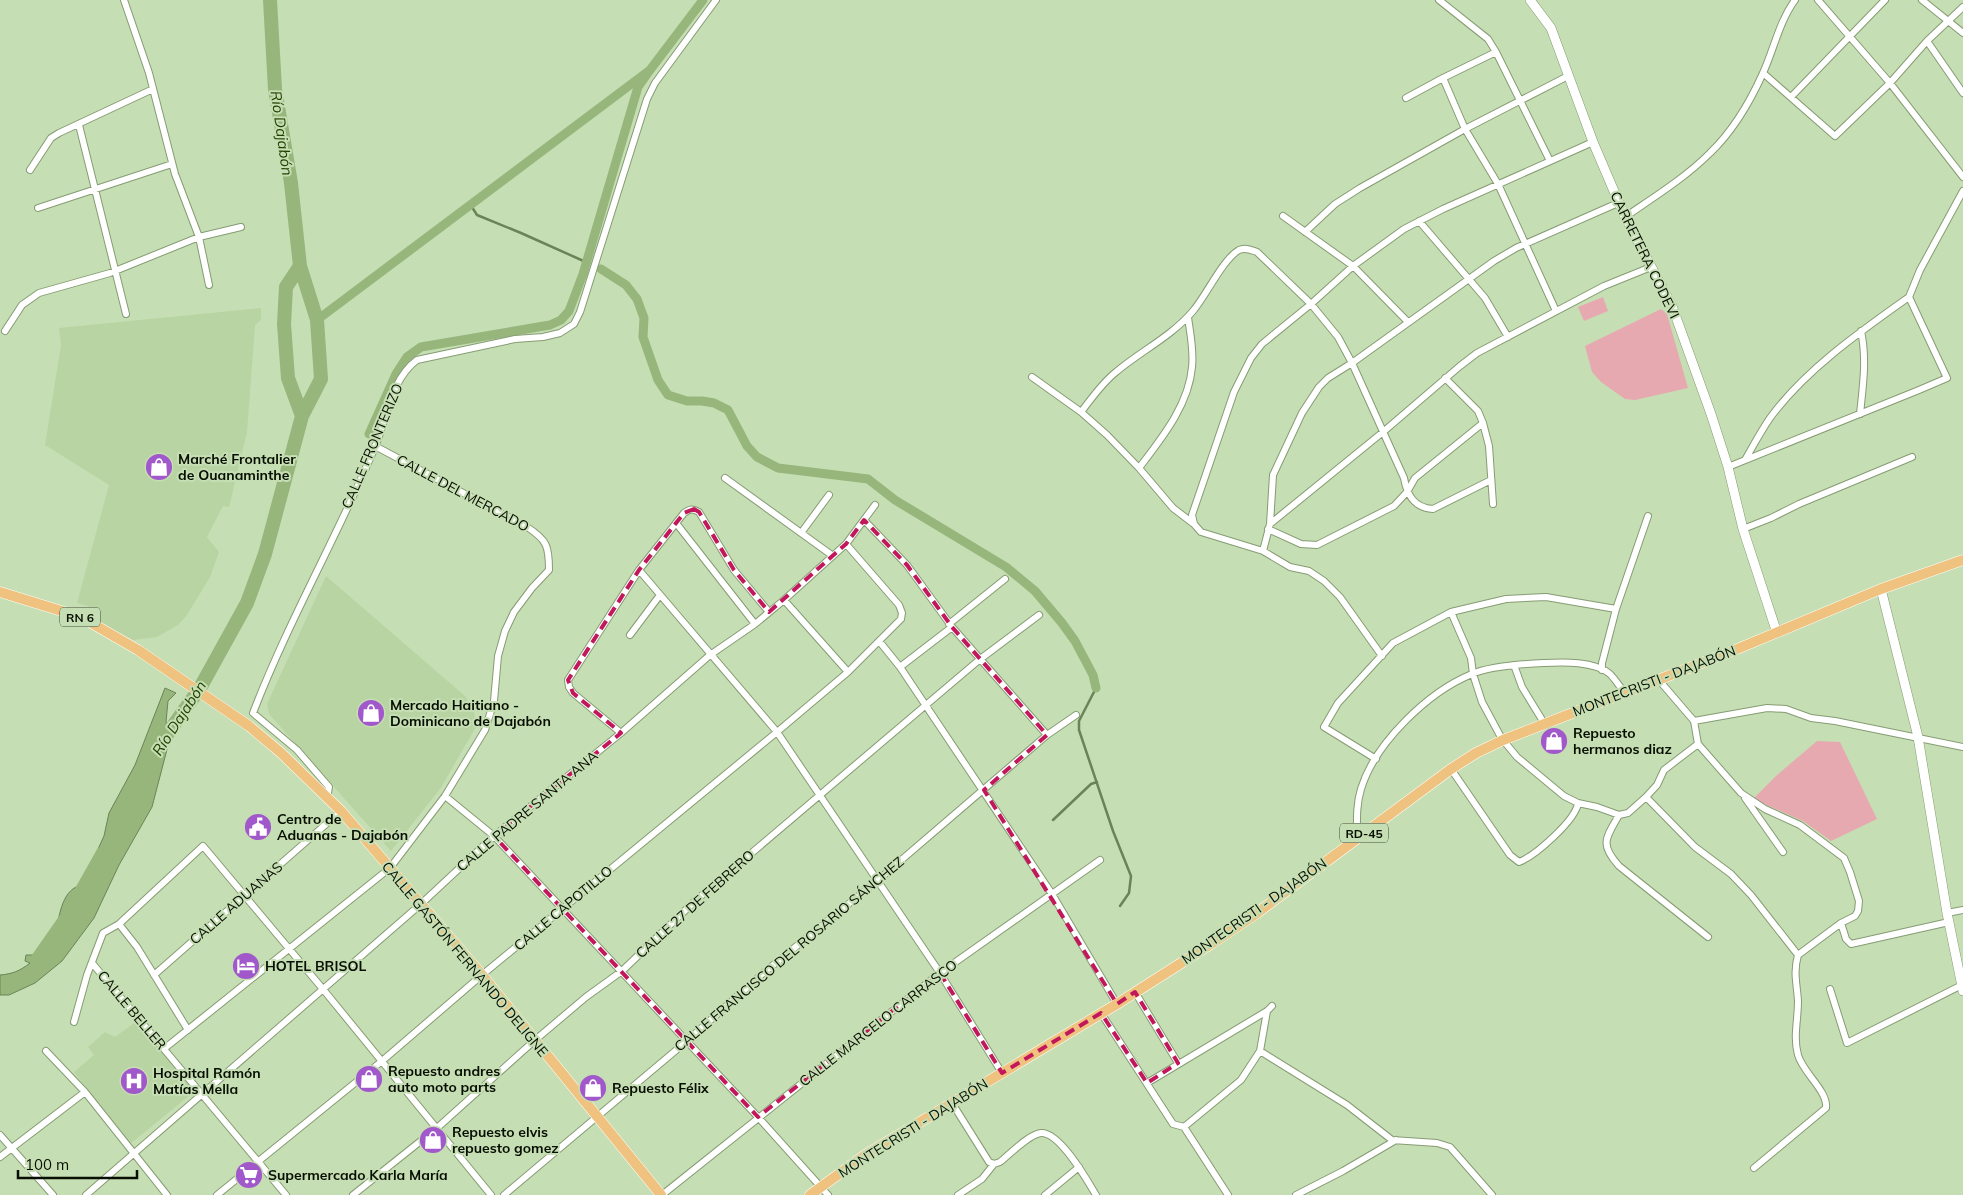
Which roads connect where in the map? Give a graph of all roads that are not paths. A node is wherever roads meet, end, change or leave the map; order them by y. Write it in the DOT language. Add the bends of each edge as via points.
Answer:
graph roads {
  1 [pos="124,0"];
  2 [pos="716,0"];
  3 [pos="1439,0"];
  4 [pos="1530,0"];
  5 [pos="1795,0"];
  6 [pos="1818,0"];
  7 [pos="1885,0"];
  8 [pos="1922,0"];
  9 [pos="1963,7"];
  10 [pos="1948,21"];
  11 [pos="1963,33"];
  12 [pos="1850,37"];
  13 [pos="1927,41"];
  14 [pos="1496,52"];
  15 [pos="1763,73"];
  16 [pos="1568,76"];
  17 [pos="1443,78"];
  18 [pos="1890,83"];
  19 [pos="153,89"];
  20 [pos="1963,93"];
  21 [pos="1791,97"];
  22 [pos="1406,98"];
  23 [pos="1520,101"];
  24 [pos="79,125"];
  25 [pos="1466,129"];
  26 [pos="1593,142"];
  27 [pos="1550,161"];
  28 [pos="172,164"];
  29 [pos="30,170"];
  30 [pos="1963,177"];
  31 [pos="1498,184"];
  32 [pos="95,190"];
  33 [pos="1963,191"];
  34 [pos="1618,202"];
  35 [pos="38,208"];
  36 [pos="1282,216"];
  37 [pos="1625,217"];
  38 [pos="1419,221"];
  39 [pos="241,227"];
  40 [pos="1305,232"];
  41 [pos="199,237"];
  42 [pos="1526,243"];
  43 [pos="1353,266"];
  44 [pos="1651,267"];
  45 [pos="116,270"];
  46 [pos="1470,280"];
  47 [pos="209,285"];
  48 [pos="1909,297"];
  49 [pos="1312,304"];
  50 [pos="1556,311"];
  51 [pos="126,314"];
  52 [pos="1188,317"];
  53 [pos="1408,322"];
  54 [pos="4,331"];
  55 [pos="1861,331"];
  56 [pos="1508,337"];
  57 [pos="1352,364"];
  58 [pos="1032,377"];
  59 [pos="1446,378"];
  60 [pos="1081,412"];
  61 [pos="1860,414"];
  62 [pos="1483,423"];
  63 [pos="1383,432"];
  64 [pos="376,446"];
  65 [pos="1912,457"];
  66 [pos="1745,460"];
  67 [pos="1728,467"];
  68 [pos="1139,468"];
  69 [pos="725,478"];
  70 [pos="1491,480"];
  71 [pos="1407,492"];
  72 [pos="829,494"];
  73 [pos="1493,504"];
  74 [pos="875,505"];
  75 [pos="1648,516"];
  76 [pos="864,520"];
  77 [pos="676,523"];
  78 [pos="1194,524"];
  79 [pos="1269,527"];
  80 [pos="1743,529"];
  81 [pos="801,533"];
  82 [pos="846,544"];
  83 [pos="1263,551"];
  84 [pos="833,556"];
  85 [pos="1963,560"];
  86 [pos="639,570"];
  87 [pos="1005,578"];
  88 [pos="1881,589"];
  89 [pos="0,592"];
  90 [pos="660,595"];
  91 [pos="784,600"];
  92 [pos="1616,609"];
  93 [pos="769,612"];
  94 [pos="1451,612"];
  95 [pos="1039,615"];
  96 [pos="755,624"];
  97 [pos="950,626"];
  98 [pos="1776,633"];
  99 [pos="630,635"];
  100 [pos="880,641"];
  101 [pos="710,655"];
  102 [pos="1382,656"];
  103 [pos="979,660"];
  104 [pos="1514,665"];
  105 [pos="900,667"];
  106 [pos="1602,670"];
  107 [pos="848,672"];
  108 [pos="1473,674"];
  109 [pos="1658,679"];
  110 [pos="1624,692"];
  111 [pos="926,707"];
  112 [pos="1076,716"];
  113 [pos="1694,721"];
  114 [pos="1544,723"];
  115 [pos="777,732"];
  116 [pos="621,733"];
  117 [pos="1046,735"];
  118 [pos="1918,737"];
  119 [pos="1503,740"];
  120 [pos="1698,744"];
  121 [pos="1963,747"];
  122 [pos="1376,759"];
  123 [pos="1451,769"];
  124 [pos="984,790"];
  125 [pos="1741,793"];
  126 [pos="820,794"];
  127 [pos="446,796"];
  128 [pos="1646,797"];
  129 [pos="327,798"];
  130 [pos="1578,803"];
  131 [pos="341,811"];
  132 [pos="1619,815"];
  133 [pos="494,836"];
  134 [pos="1357,838"];
  135 [pos="1783,852"];
  136 [pos="1100,860"];
  137 [pos="390,868"];
  138 [pos="878,880"];
  139 [pos="1052,894"];
  140 [pos="244,895"];
  141 [pos="421,904"];
  142 [pos="562,909"];
  143 [pos="1963,910"];
  144 [pos="1948,918"];
  145 [pos="1841,923"];
  146 [pos="119,924"];
  147 [pos="1708,937"];
  148 [pos="289,948"];
  149 [pos="1798,955"];
  150 [pos="92,963"];
  151 [pos="622,971"];
  152 [pos="940,973"];
  153 [pos="154,975"];
  154 [pos="482,975"];
  155 [pos="1962,984"];
  156 [pos="322,988"];
  157 [pos="1830,989"];
  158 [pos="1135,992"];
  159 [pos="1117,1004"];
  160 [pos="1101,1013"];
  161 [pos="74,1022"];
  162 [pos="188,1030"];
  163 [pos="534,1040"];
  164 [pos="687,1041"];
  165 [pos="165,1048"];
  166 [pos="46,1051"];
  167 [pos="1260,1051"];
  168 [pos="382,1062"];
  169 [pos="1178,1063"];
  170 [pos="1002,1073"];
  171 [pos="1147,1083"];
  172 [pos="85,1092"];
  173 [pos="202,1094"];
  174 [pos="952,1103"];
  175 [pos="596,1117"];
  176 [pos="758,1117"];
  177 [pos="1184,1127"];
  178 [pos="437,1128"];
  179 [pos="0,1135"];
  180 [pos="1396,1139"];
  181 [pos="12,1148"];
  182 [pos="134,1154"];
  183 [pos="0,1157"];
  184 [pos="258,1161"];
  185 [pos="994,1164"];
  186 [pos="1079,1167"];
  187 [pos="1754,1168"];
  188 [pos="821,1186"];
  189 [pos="53,1195"];
  190 [pos="86,1195"];
  191 [pos="167,1195"];
  192 [pos="217,1195"];
  193 [pos="286,1195"];
  194 [pos="353,1195"];
  195 [pos="491,1195"];
  196 [pos="504,1195"];
  197 [pos="661,1195"];
  198 [pos="810,1195"];
  199 [pos="828,1195"];
  200 [pos="958,1195"];
  201 [pos="1045,1195"];
  202 [pos="1096,1195"];
  203 [pos="1228,1195"];
  204 [pos="1296,1195"];
  205 [pos="1492,1195"];
  1 -- 19 [label="street"];
  2 -- 64 [label="street, CALLE FRONTERIZO" via="655,82 647,99 574,324 560,333 543,337 515,339 417,360 408,366 397,384"];
  3 -- 14 [label="street" via="1488,40"];
  4 -- 16 [label="street, CARRETERA CODEVI" via="1551,28"];
  5 -- 15 [label="street" via="1786,12"];
  6 -- 12 [label="street"];
  7 -- 12 [label="street"];
  8 -- 10 [label="street"];
  9 -- 10 [label="street"];
  10 -- 11 [label="street"];
  10 -- 13 [label="street"];
  12 -- 18 [label="street"];
  12 -- 21 [label="street"];
  13 -- 18 [label="street"];
  13 -- 20 [label="street"];
  14 -- 17 [label="street"];
  14 -- 23 [label="street"];
  15 -- 21 [label="street"];
  15 -- 37 [label="street" via="1737,122 1711,153"];
  16 -- 23 [label="street"];
  16 -- 26 [label="street, CARRETERA CODEVI"];
  17 -- 22 [label="street"];
  17 -- 25 [label="street"];
  18 -- 21 [label="street" via="1835,136"];
  18 -- 30 [label="street"];
  19 -- 24 [label="street"];
  19 -- 28 [label="street"];
  23 -- 25 [label="street"];
  23 -- 27 [label="street"];
  24 -- 29 [label="street" via="51,138"];
  24 -- 32 [label="street"];
  25 -- 31 [label="street"];
  25 -- 40 [label="street" via="1360,188 1335,204"];
  26 -- 27 [label="street"];
  26 -- 34 [label="street, CARRETERA CODEVI"];
  27 -- 31 [label="street"];
  28 -- 32 [label="street"];
  28 -- 41 [label="street"];
  31 -- 38 [label="street"];
  31 -- 42 [label="street"];
  32 -- 35 [label="street"];
  32 -- 45 [label="street"];
  33 -- 48 [label="street"];
  34 -- 37 [label="street, CARRETERA CODEVI"];
  34 -- 42 [label="street"];
  36 -- 40 [label="street"];
  37 -- 44 [label="street, CARRETERA CODEVI"];
  38 -- 43 [label="street"];
  38 -- 46 [label="street"];
  39 -- 41 [label="street"];
  40 -- 43 [label="street"];
  41 -- 45 [label="street"];
  41 -- 47 [label="street"];
  42 -- 46 [label="street" via="1494,261"];
  42 -- 50 [label="street"];
  43 -- 49 [label="street"];
  43 -- 53 [label="street"];
  44 -- 50 [label="street" via="1604,286"];
  44 -- 67 [label="street, CARRETERA CODEVI" via="1672,306"];
  45 -- 51 [label="street"];
  45 -- 54 [label="street" via="40,293 22,305"];
  46 -- 53 [label="street"];
  46 -- 56 [label="street"];
  48 -- 55 [label="street"];
  48 -- 61 [label="street" via="1947,378"];
  49 -- 52 [label="street" via="1257,252 1248,248 1231,256"];
  49 -- 57 [label="street" via="1338,337"];
  49 -- 78 [label="street" via="1262,344 1250,358 1234,392 1192,515"];
  50 -- 56 [label="street"];
  52 -- 60 [label="street" via="1114,373"];
  52 -- 68 [label="street" via="1192,368 1186,391 1168,431"];
  53 -- 57 [label="street"];
  55 -- 61 [label="street" via="1865,368"];
  55 -- 66 [label="street" via="1821,364 1770,417"];
  56 -- 59 [label="street" via="1477,353"];
  57 -- 63 [label="street"];
  57 -- 79 [label="street" via="1319,387 1302,414 1273,474"];
  58 -- 60 [label="street"];
  59 -- 62 [label="street" via="1478,412"];
  59 -- 63 [label="street"];
  60 -- 68 [label="street"];
  61 -- 66 [label="street"];
  62 -- 70 [label="street" via="1489,446"];
  62 -- 71 [label="street" via="1415,478"];
  63 -- 71 [label="street"];
  63 -- 79 [label="street"];
  64 -- 127 [label="street, CALLE DEL MERCADO" via="527,527 541,536 548,549 549,570 514,612 505,631 498,656 494,701 485,730"];
  64 -- 129 [label="street, CALLE FRONTERIZO" via="253,713 297,750 329,787"];
  65 -- 80 [label="street"];
  66 -- 67 [label="street"];
  67 -- 80 [label="street, CARRETERA CODEVI"];
  68 -- 78 [label="street" via="1173,508"];
  69 -- 81 [label="street"];
  70 -- 71 [label="street" via="1433,509 1424,509"];
  70 -- 73 [label="street"];
  71 -- 79 [label="street" via="1394,506 1317,545 1301,544"];
  72 -- 81 [label="street"];
  74 -- 76 [label="street, CALLE PADRE SANTA ANA"];
  75 -- 92 [label="street"];
  76 -- 82 [label="street, CALLE PADRE SANTA ANA"];
  76 -- 97 [label="street" via="907,566"];
  77 -- 86 [label="street"];
  77 -- 93 [label="street" via="689,509 699,512 734,570"];
  77 -- 96 [label="street"];
  78 -- 83 [label="street" via="1201,532"];
  79 -- 83 [label="street"];
  80 -- 98 [label="street, CARRETERA CODEVI"];
  81 -- 84 [label="street"];
  82 -- 84 [label="street, CALLE PADRE SANTA ANA"];
  82 -- 100 [label="street, CALLE CAPOTILLO" via="900,605 901,619"];
  83 -- 102 [label="street" via="1290,567 1310,571 1324,581 1340,597"];
  84 -- 91 [label="street, CALLE PADRE SANTA ANA"];
  85 -- 88 [label="main road, MONTECRISTI - DAJABÓN / RD-45"];
  86 -- 90 [label="street"];
  86 -- 116 [label="street" via="568,680 573,693"];
  87 -- 97 [label="street"];
  88 -- 98 [label="main road, MONTECRISTI - DAJABÓN / RD-45"];
  88 -- 118 [label="street"];
  89 -- 129 [label="main road, CALLE GASTÓN FERNANDO DELIGNE / RN 6" via="81,617 151,659 258,733"];
  90 -- 99 [label="street"];
  90 -- 101 [label="street"];
  91 -- 93 [label="street, CALLE PADRE SANTA ANA"];
  91 -- 107 [label="street"];
  92 -- 94 [label="street" via="1546,597 1506,599"];
  92 -- 106 [label="street"];
  93 -- 96 [label="street, CALLE PADRE SANTA ANA"];
  94 -- 102 [label="street" via="1393,643"];
  94 -- 108 [label="street" via="1470,658"];
  95 -- 103 [label="street, CALLE 27 DE FEBRERO"];
  96 -- 101 [label="street, CALLE PADRE SANTA ANA"];
  97 -- 103 [label="street"];
  97 -- 105 [label="street"];
  98 -- 109 [label="main road, MONTECRISTI - DAJABÓN / RD-45"];
  100 -- 105 [label="street"];
  100 -- 107 [label="street, CALLE CAPOTILLO"];
  101 -- 115 [label="street"];
  101 -- 116 [label="street, CALLE PADRE SANTA ANA"];
  102 -- 122 [label="street" via="1338,703 1324,727"];
  103 -- 111 [label="street, CALLE 27 DE FEBRERO"];
  103 -- 117 [label="street"];
  104 -- 106 [label="street" via="1559,662"];
  104 -- 108 [label="street"];
  104 -- 114 [label="street" via="1522,687"];
  105 -- 111 [label="street"];
  106 -- 110 [label="street" via="1611,675"];
  107 -- 115 [label="street, CALLE CAPOTILLO"];
  108 -- 119 [label="street" via="1482,702"];
  108 -- 122 [label="street" via="1432,697 1408,717"];
  109 -- 110 [label="main road, MONTECRISTI - DAJABÓN / RD-45"];
  109 -- 113 [label="street"];
  110 -- 114 [label="main road, MONTECRISTI - DAJABÓN / RD-45"];
  111 -- 124 [label="street"];
  111 -- 126 [label="street, CALLE 27 DE FEBRERO"];
  112 -- 117 [label="street, CALLE FRANCISCO DEL ROSARIO SÁNCHEZ"];
  113 -- 118 [label="street" via="1767,708 1786,709 1811,718"];
  113 -- 120 [label="street"];
  114 -- 119 [label="main road, MONTECRISTI - DAJABÓN / RD-45"];
  115 -- 126 [label="street"];
  115 -- 142 [label="street, CALLE CAPOTILLO"];
  116 -- 133 [label="street, CALLE PADRE SANTA ANA"];
  117 -- 124 [label="street, CALLE FRANCISCO DEL ROSARIO SÁNCHEZ"];
  118 -- 121 [label="street"];
  118 -- 144 [label="street"];
  119 -- 123 [label="main road, MONTECRISTI - DAJABÓN / RD-45"];
  119 -- 130 [label="street" via="1517,757 1564,796"];
  120 -- 125 [label="street"];
  120 -- 128 [label="street" via="1664,770"];
  122 -- 134 [label="street" via="1361,788"];
  123 -- 130 [label="street" via="1510,855 1519,862 1527,859 1561,829 1577,810"];
  123 -- 134 [label="main road, MONTECRISTI - DAJABÓN / RD-45"];
  124 -- 138 [label="street, CALLE FRANCISCO DEL ROSARIO SÁNCHEZ"];
  124 -- 139 [label="street"];
  125 -- 135 [label="street"];
  125 -- 145 [label="street" via="1765,809 1800,825 1844,858 1859,901 1855,916"];
  126 -- 138 [label="street"];
  126 -- 151 [label="street, CALLE 27 DE FEBRERO" via="695,900"];
  127 -- 133 [label="street"];
  127 -- 137 [label="street, CALLE DEL MERCADO"];
  128 -- 132 [label="street" via="1628,814"];
  128 -- 149 [label="street" via="1695,847 1731,874"];
  129 -- 131 [label="main road, CALLE GASTÓN FERNANDO DELIGNE"];
  130 -- 132 [label="street"];
  131 -- 137 [label="main road, CALLE GASTÓN FERNANDO DELIGNE"];
  131 -- 140 [label="street, CALLE ADUANAS"];
  132 -- 147 [label="street" via="1606,838 1610,856"];
  133 -- 141 [label="street, CALLE PADRE SANTA ANA"];
  133 -- 142 [label="street"];
  134 -- 158 [label="main road, MONTECRISTI - DAJABÓN / RD-45" via="1255,915"];
  136 -- 139 [label="street, CALLE MARCELO CARRASCO"];
  137 -- 141 [label="main road, CALLE GASTÓN FERNANDO DELIGNE"];
  137 -- 148 [label="street, CALLE DEL MERCADO"];
  138 -- 152 [label="street"];
  138 -- 164 [label="street, CALLE FRANCISCO DEL ROSARIO SÁNCHEZ" via="761,975"];
  139 -- 152 [label="street, CALLE MARCELO CARRASCO"];
  139 -- 159 [label="street"];
  140 -- 146 [label="street" via="203,846"];
  140 -- 148 [label="street"];
  140 -- 153 [label="street, CALLE ADUANAS"];
  141 -- 154 [label="main road, CALLE GASTÓN FERNANDO DELIGNE"];
  141 -- 156 [label="street, CALLE PADRE SANTA ANA"];
  142 -- 151 [label="street"];
  142 -- 154 [label="street, CALLE CAPOTILLO"];
  143 -- 144 [label="street"];
  144 -- 145 [label="street" via="1851,944"];
  144 -- 155 [label="street"];
  145 -- 149 [label="street"];
  146 -- 150 [label="street" via="103,933"];
  146 -- 153 [label="street"];
  148 -- 156 [label="street"];
  148 -- 162 [label="street, CALLE DEL MERCADO"];
  149 -- 187 [label="street" via="1794,973 1798,1000 1795,1040 1803,1068 1824,1095 1826,1108"];
  150 -- 161 [label="street"];
  150 -- 165 [label="street, CALLE BELLER"];
  151 -- 163 [label="street, CALLE 27 DE FEBRERO"];
  151 -- 164 [label="street"];
  152 -- 170 [label="street"];
  152 -- 176 [label="street, CALLE MARCELO CARRASCO"];
  153 -- 162 [label="street"];
  154 -- 163 [label="main road, CALLE GASTÓN FERNANDO DELIGNE"];
  154 -- 168 [label="street, CALLE CAPOTILLO"];
  155 -- 157 [label="street" via="1846,1043"];
  156 -- 168 [label="street"];
  156 -- 173 [label="street, CALLE PADRE SANTA ANA"];
  158 -- 159 [label="main road, MONTECRISTI - DAJABÓN / RD-45"];
  158 -- 169 [label="street"];
  159 -- 160 [label="main road, MONTECRISTI - DAJABÓN / RD-45"];
  160 -- 170 [label="main road, MONTECRISTI - DAJABÓN / RD-45"];
  160 -- 171 [label="street"];
  162 -- 165 [label="street, CALLE DEL MERCADO"];
  163 -- 175 [label="main road, CALLE GASTÓN FERNANDO DELIGNE"];
  163 -- 178 [label="street, CALLE 27 DE FEBRERO"];
  164 -- 175 [label="street, CALLE FRANCISCO DEL ROSARIO SÁNCHEZ"];
  164 -- 176 [label="street"];
  165 -- 173 [label="street, CALLE BELLER"];
  166 -- 172 [label="street"];
  167 -- 169 [label="street" via="1270,1008"];
  167 -- 177 [label="street" via="1241,1080"];
  167 -- 180 [label="street" via="1347,1105 1392,1140"];
  168 -- 178 [label="street"];
  168 -- 184 [label="street, CALLE CAPOTILLO"];
  169 -- 171 [label="street"];
  170 -- 174 [label="main road, MONTECRISTI - DAJABÓN / RD-45"];
  171 -- 177 [label="street" via="1173,1124"];
  172 -- 181 [label="street"];
  172 -- 182 [label="street"];
  173 -- 182 [label="street, CALLE PADRE SANTA ANA"];
  173 -- 184 [label="street, CALLE BELLER"];
  174 -- 185 [label="street" via="986,1159"];
  174 -- 188 [label="main road, MONTECRISTI - DAJABÓN / RD-45" via="865,1155"];
  175 -- 196 [label="street, CALLE FRANCISCO DEL ROSARIO SÁNCHEZ"];
  175 -- 197 [label="main road, CALLE GASTÓN FERNANDO DELIGNE"];
  176 -- 188 [label="street"];
  176 -- 197 [label="street, CALLE MARCELO CARRASCO"];
  177 -- 203 [label="street"];
  178 -- 194 [label="street, CALLE 27 DE FEBRERO"];
  178 -- 195 [label="street"];
  179 -- 181 [label="street"];
  180 -- 204 [label="street" via="1343,1172"];
  180 -- 205 [label="street" via="1450,1147"];
  181 -- 183 [label="street"];
  181 -- 189 [label="street"];
  182 -- 190 [label="street, CALLE PADRE SANTA ANA"];
  182 -- 191 [label="street"];
  184 -- 192 [label="street, CALLE CAPOTILLO"];
  184 -- 193 [label="street, CALLE BELLER"];
  185 -- 186 [label="street" via="1041,1133 1050,1135"];
  185 -- 200 [label="street" via="982,1179"];
  186 -- 201 [label="street"];
  186 -- 202 [label="street"];
  188 -- 198 [label="main road, MONTECRISTI - DAJABÓN / RD-45"];
  188 -- 199 [label="street"];
}
